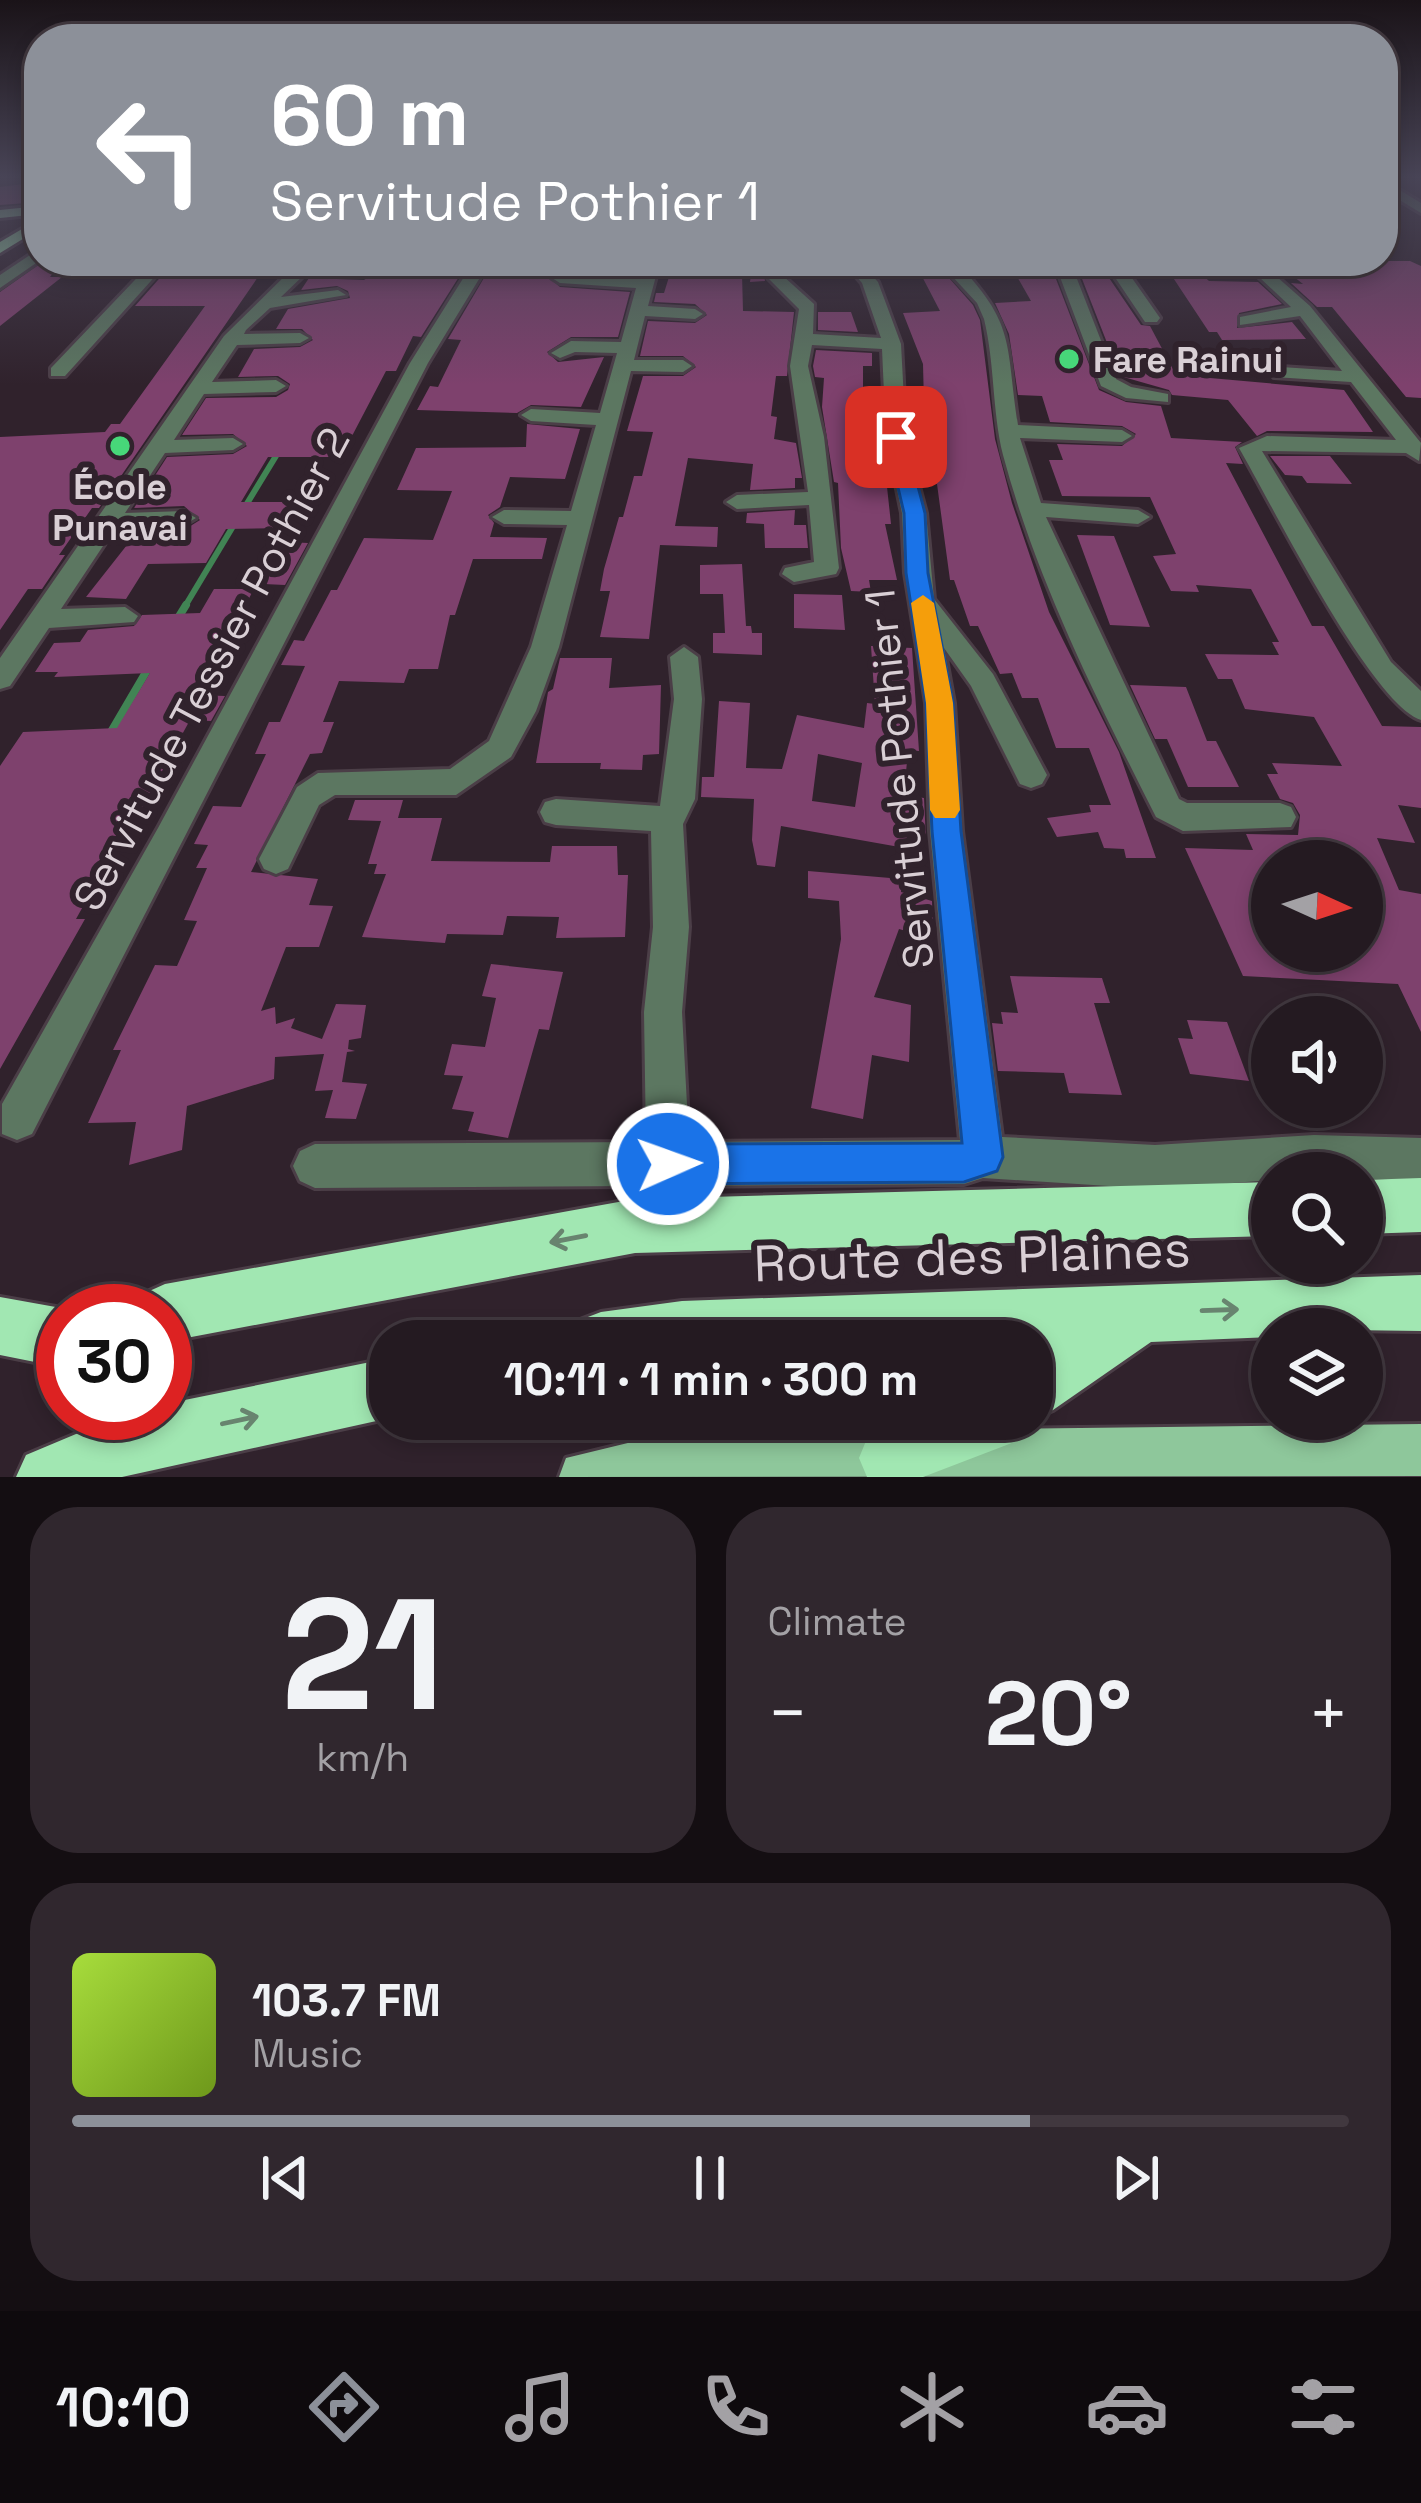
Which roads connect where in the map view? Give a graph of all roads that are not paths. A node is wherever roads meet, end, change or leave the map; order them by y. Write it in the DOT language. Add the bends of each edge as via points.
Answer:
graph roads {
  1 [pos="146,276"];
  2 [pos="294,276"];
  3 [pos="472,276"];
  4 [pos="865,276"];
  5 [pos="958,276"];
  6 [pos="1067,276"];
  7 [pos="1122,276"];
  8 [pos="1267,276"];
  9 [pos="560,278"];
  10 [pos="776,278"];
  11 [pos="645,285"];
  12 [pos="338,295"];
  13 [pos="268,303"];
  14 [pos="1304,310"];
  15 [pos="694,314"];
  16 [pos="1150,318"];
  17 [pos="1246,321"];
  18 [pos="300,338"];
  19 [pos="804,339"];
  20 [pos="230,340"];
  21 [pos="892,344"];
  22 [pos="560,353"];
  23 [pos="625,356"];
  24 [pos="683,366"];
  25 [pos="58,372"];
  26 [pos="1281,373"];
  27 [pos="1358,377"];
  28 [pos="276,386"];
  29 [pos="198,388"];
  30 [pos="1161,398"];
  31 [pos="530,415"];
  32 [pos="610,420"];
  33 [pos="1008,431"];
  34 [pos="1122,436"];
  35 [pos="233,444"];
  36 [pos="158,447"];
  37 [pos="1417,452"];
  38 [pos="818,498"];
  39 [pos="737,502"];
  40 [pos="1034,509"];
  41 [pos="504,517"];
  42 [pos="1138,517"];
  43 [pos="184,518"];
  44 [pos="580,518"];
  45 [pos="108,521"];
  46 [pos="794,574"];
  47 [pos="922,600"];
  48 [pos="125,616"];
  49 [pos="42,619"];
  50 [pos="684,657"];
  51 [pos="0,680"];
  52 [pos="1421,709"];
  53 [pos="1031,775"];
  54 [pos="556,812"];
  55 [pos="1280,817"];
  56 [pos="668,824"];
  57 [pos="276,859"];
  58 [pos="17,1119"];
  59 [pos="983,1157"];
  60 [pos="1421,1160"];
  61 [pos="668,1164"];
  62 [pos="315,1166"];
  63 [pos="1421,1205"];
  64 [pos="1383,1206"];
  65 [pos="1251,1210"];
  66 [pos="1421,1303"];
  67 [pos="192,1308"];
  68 [pos="1142,1313"];
  69 [pos="953,1320"];
  70 [pos="0,1326"];
  71 [pos="36,1333"];
  72 [pos="1053,1374"];
  73 [pos="369,1392"];
  74 [pos="938,1440"];
  75 [pos="1421,1450"];
  76 [pos="890,1458"];
  77 [pos="48,1477"];
  78 [pos="585,1477"];
  1 -- 25 [label="street"];
  2 -- 13 [label="street"];
  3 -- 58 [label="street, Servitude Tessier Pothier 2"];
  4 -- 21 [label="street, Servitude Pothier 1"];
  5 -- 33 [label="street" via="993,319"];
  6 -- 30 [label="street" via="1108,382"];
  7 -- 16 [label="street"];
  8 -- 14 [label="street"];
  9 -- 11 [label="street"];
  10 -- 19 [label="street" via="808,308"];
  11 -- 15 [label="street"];
  11 -- 23 [label="street"];
  12 -- 13 [label="street"];
  13 -- 20 [label="street"];
  14 -- 17 [label="street"];
  14 -- 27 [label="street"];
  18 -- 20 [label="street"];
  19 -- 21 [label="street"];
  19 -- 38 [label="street" via="799,366"];
  20 -- 29 [label="street"];
  21 -- 47 [label="street, Servitude Pothier 1" via="896,437"];
  22 -- 23 [label="street" via="572,346"];
  23 -- 24 [label="street"];
  23 -- 32 [label="street"];
  26 -- 27 [label="street"];
  27 -- 37 [label="street"];
  28 -- 29 [label="street"];
  29 -- 36 [label="street"];
  31 -- 32 [label="street"];
  32 -- 44 [label="street"];
  33 -- 34 [label="street"];
  33 -- 40 [label="street"];
  35 -- 36 [label="street"];
  36 -- 45 [label="street"];
  37 -- 52 [label="street" via="1267,442 1250,448 1381,669"];
  38 -- 39 [label="street"];
  38 -- 46 [label="street" via="827,568"];
  40 -- 42 [label="street"];
  40 -- 55 [label="street" via="1059,584 1167,808 1183,817"];
  41 -- 44 [label="street"];
  43 -- 45 [label="street"];
  44 -- 57 [label="street" via="545,646 500,749 456,782 316,787"];
  45 -- 49 [label="street"];
  47 -- 53 [label="street" via="983,681"];
  47 -- 59 [label="street, Servitude Pothier 1" via="940,703 946,831"];
  48 -- 49 [label="street"];
  49 -- 51 [label="street"];
  50 -- 56 [label="street" via="679,799"];
  54 -- 56 [label="street"];
  56 -- 61 [label="street"];
  59 -- 60 [label="street" via="1155,1167 1314,1156"];
  59 -- 61 [label="street"];
  61 -- 62 [label="street"];
  63 -- 64 [label="highway"];
  65 -- 67 [label="highway, Route des Plaines, one-way" via="635,1226"];
  68 -- 66 [label="highway, Route des Plaines, one-way"];
  68 -- 69 [label="highway, Route des Plaines"];
  68 -- 72 [label="highway"];
  70 -- 71 [label="highway"];
  77 -- 73 [label="highway, one-way" via="128,1443"];
  74 -- 76 [label="highway"];
  75 -- 76 [label="main road"];
  76 -- 78 [label="main road" via="669,1460"];
}
